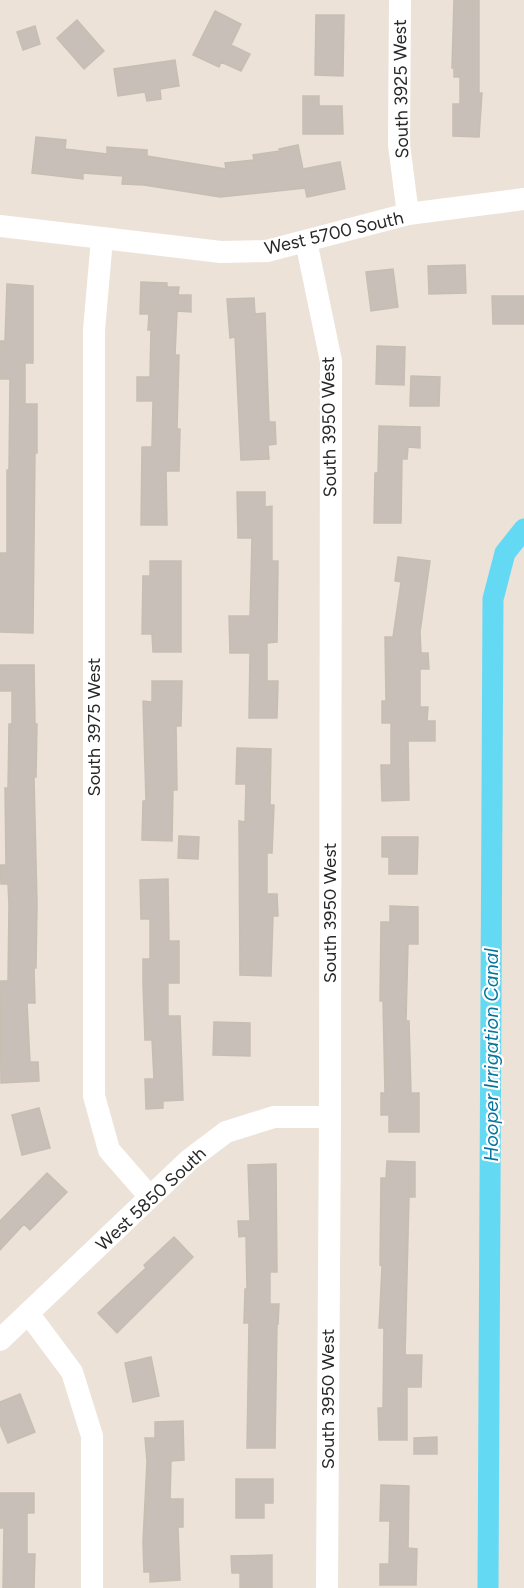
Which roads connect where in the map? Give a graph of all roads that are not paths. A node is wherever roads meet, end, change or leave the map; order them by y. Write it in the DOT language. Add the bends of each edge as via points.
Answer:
graph roads {
  1 [pos="400,0"];
  2 [pos="524,199"];
  3 [pos="408,214"];
  4 [pos="0,226"];
  5 [pos="102,239"];
  6 [pos="306,241"];
  7 [pos="330,1117"];
  8 [pos="150,1197"];
  9 [pos="28,1313"];
  10 [pos="0,1340"];
  11 [pos="92,1588"];
  12 [pos="327,1588"];
  1 -- 3 [label="street, South 3925 West" via="399,145"];
  2 -- 3 [label="street, West 5700 South"];
  3 -- 6 [label="street, West 5700 South"];
  4 -- 5 [label="street, West 5700 South"];
  5 -- 6 [label="street, West 5700 South" via="221,252 267,251"];
  5 -- 8 [label="street, South 3975 West" via="94,330 94,1096 109,1150"];
  6 -- 7 [label="street, South 3950 West" via="331,361"];
  7 -- 8 [label="street, West 5850 South" via="274,1117 226,1132"];
  7 -- 12 [label="street, South 3950 West"];
  8 -- 9 [label="street, West 5850 South"];
  9 -- 10 [label="street, West 5850 South"];
  9 -- 11 [label="street" via="72,1372 92,1436"];
}
